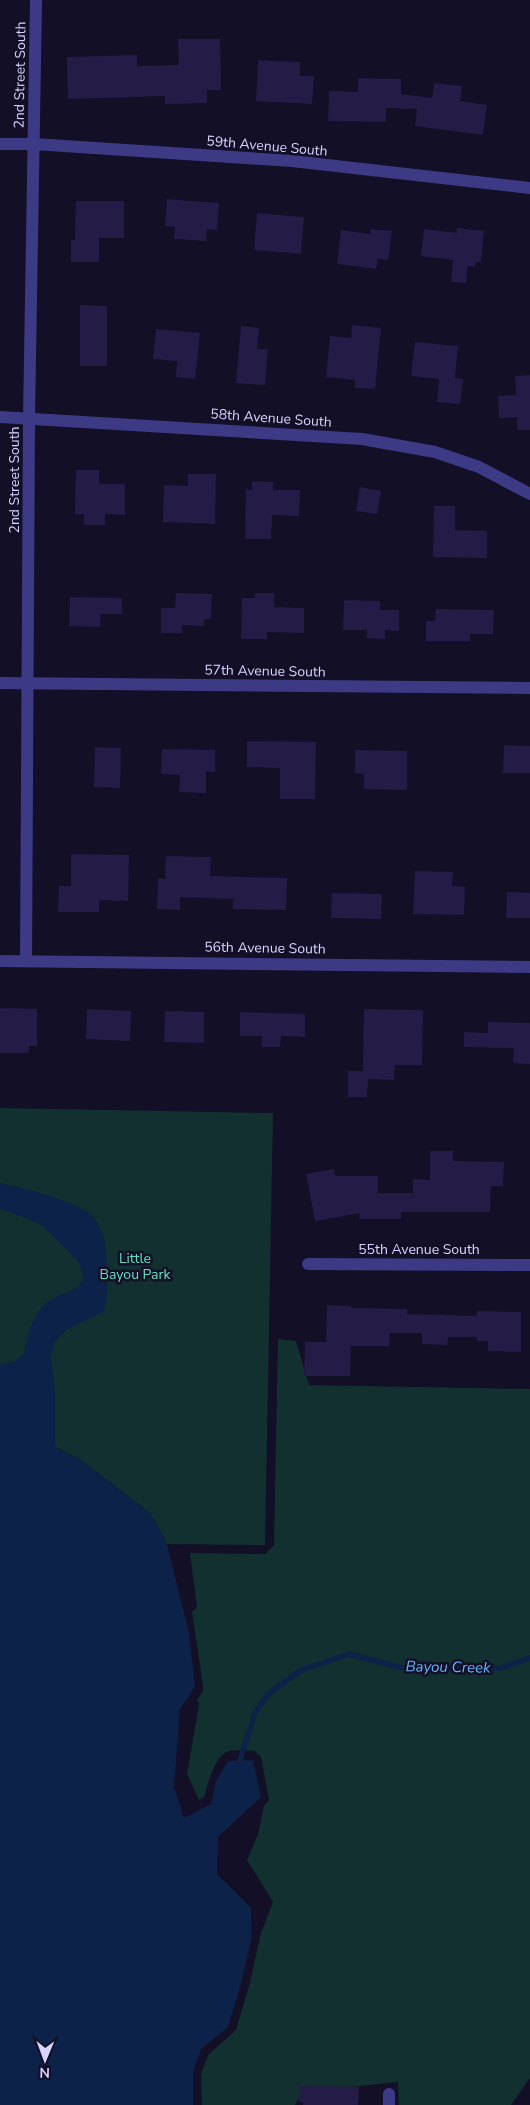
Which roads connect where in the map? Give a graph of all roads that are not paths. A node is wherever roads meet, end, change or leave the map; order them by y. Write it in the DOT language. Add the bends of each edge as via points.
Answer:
graph roads {
  1 [pos="36,0"];
  2 [pos="0,144"];
  3 [pos="34,144"];
  4 [pos="530,188"];
  5 [pos="0,417"];
  6 [pos="29,417"];
  7 [pos="530,494"];
  8 [pos="0,683"];
  9 [pos="28,683"];
  10 [pos="530,688"];
  11 [pos="26,960"];
  12 [pos="0,961"];
  13 [pos="530,967"];
  14 [pos="308,1264"];
  15 [pos="530,1265"];
  1 -- 3 [label="street, 2nd Street South"];
  2 -- 3 [label="street, 59th Avenue South"];
  3 -- 4 [label="street, 59th Avenue South" via="292,161"];
  3 -- 6 [label="street, 2nd Street South"];
  5 -- 6 [label="street, 58th Avenue South"];
  6 -- 7 [label="street, 58th Avenue South" via="362,439 444,455 479,467"];
  6 -- 9 [label="street, 2nd Street South"];
  8 -- 9 [label="street, 57th Avenue South"];
  9 -- 10 [label="street, 57th Avenue South"];
  9 -- 11 [label="street, 2nd Street South"];
  11 -- 12 [label="street, 56th Avenue South"];
  11 -- 13 [label="street, 56th Avenue South"];
  14 -- 15 [label="street, 55th Avenue South"];
}
